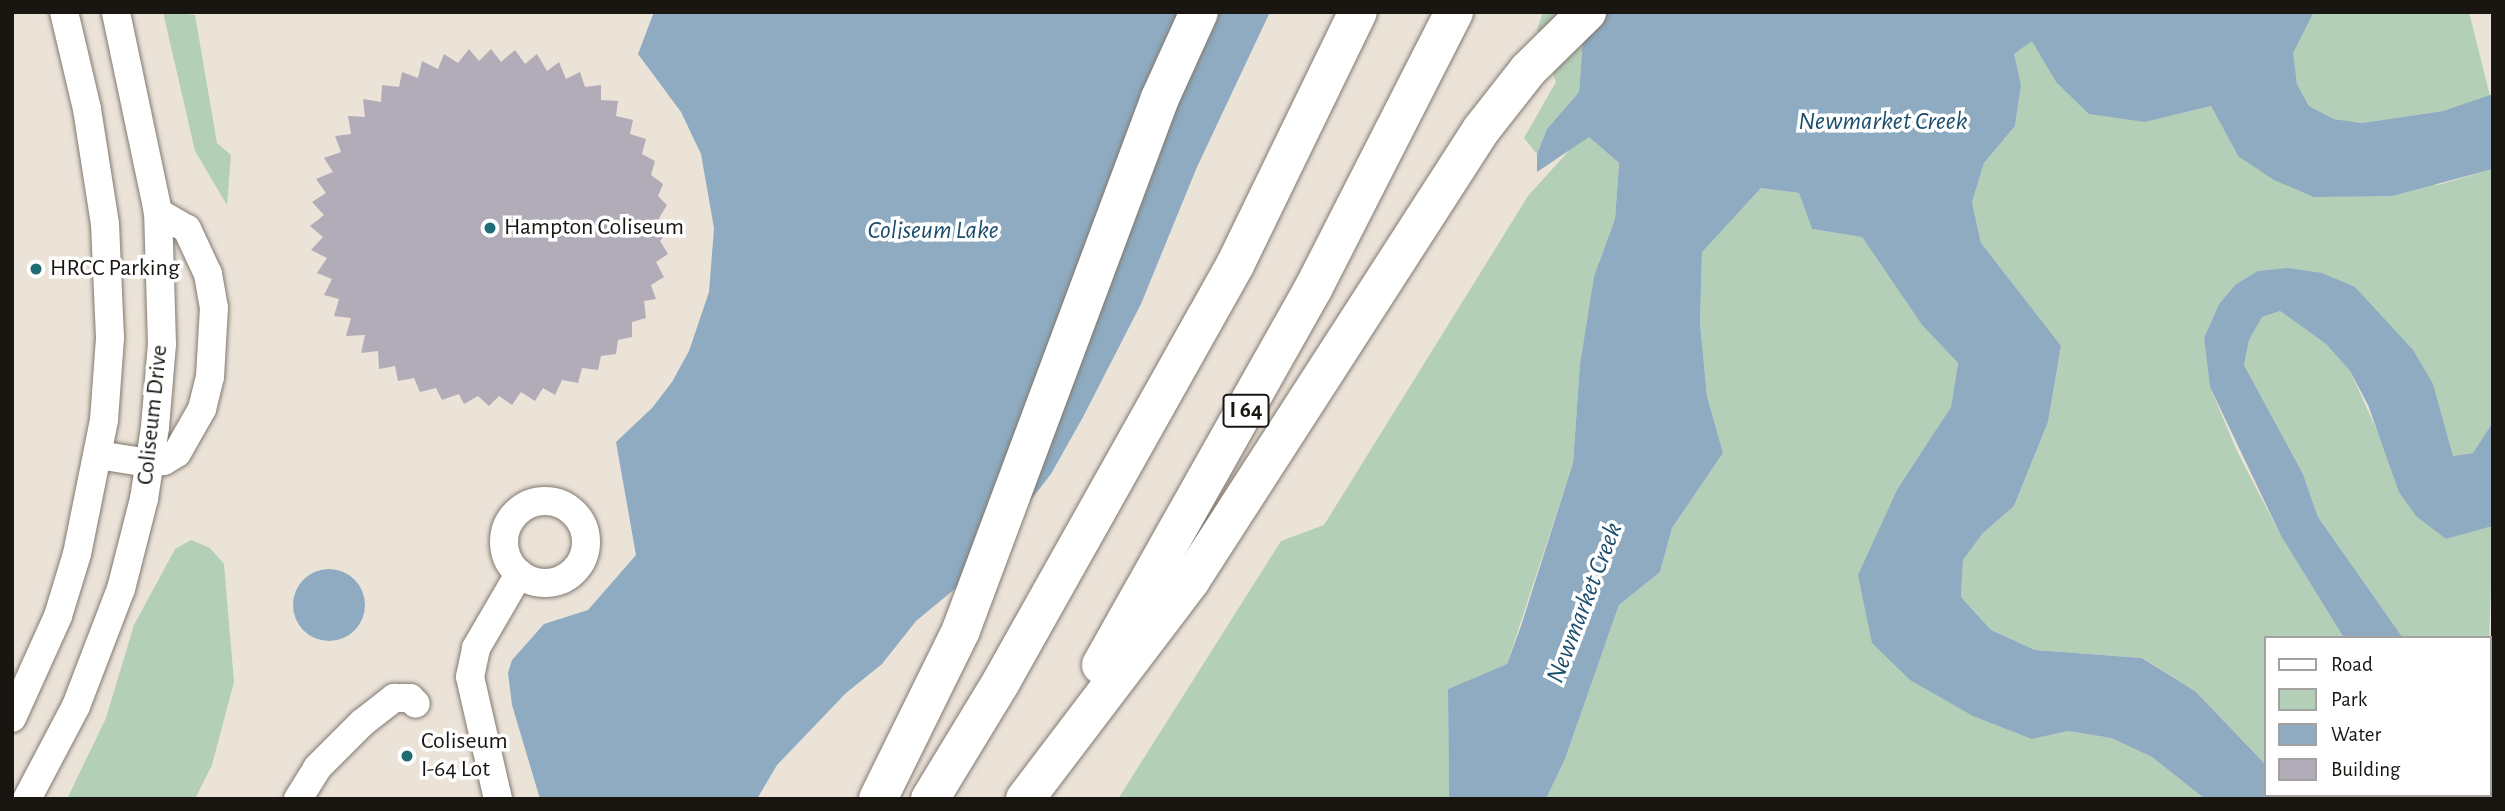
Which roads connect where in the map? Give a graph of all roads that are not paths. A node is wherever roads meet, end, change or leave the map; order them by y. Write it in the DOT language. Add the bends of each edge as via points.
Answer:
graph roads {
  1 [pos="64,12"];
  2 [pos="116,12"];
  3 [pos="1199,12"];
  4 [pos="1358,12"];
  5 [pos="1454,12"];
  6 [pos="1587,12"];
  7 [pos="158,212"];
  8 [pos="98,455"];
  9 [pos="149,463"];
  10 [pos="519,573"];
  11 [pos="416,704"];
  12 [pos="12,718"];
  13 [pos="27,799"];
  14 [pos="298,799"];
  15 [pos="498,799"];
  16 [pos="878,799"];
  17 [pos="930,799"];
  18 [pos="1022,799"];
  1 -- 8 [label="street, Coliseum Drive" via="101,182 107,245 110,338"];
  2 -- 7 [label="street, Coliseum Drive"];
  3 -- 16 [label="highway" via="1160,98 961,630"];
  4 -- 17 [label="highway" via="1222,290"];
  5 -- 18 [label="highway, I 64" via="1253,400"];
  6 -- 18 [label="highway" via="1528,70 1436,197 1191,580"];
  7 -- 9 [label="street, Coliseum Drive" via="162,344"];
  7 -- 9 [label="street" via="174,217 200,248 208,274 214,342 202,409 188,438 164,461"];
  8 -- 9 [label="street"];
  8 -- 12 [label="street, Coliseum Drive" via="58,617"];
  9 -- 13 [label="street, Coliseum Drive" via="121,589 96,659"];
  10 -- 15 [label="street" via="476,648 470,677"];
  11 -- 14 [label="street" via="410,698 394,698 362,723 317,768"];
}
